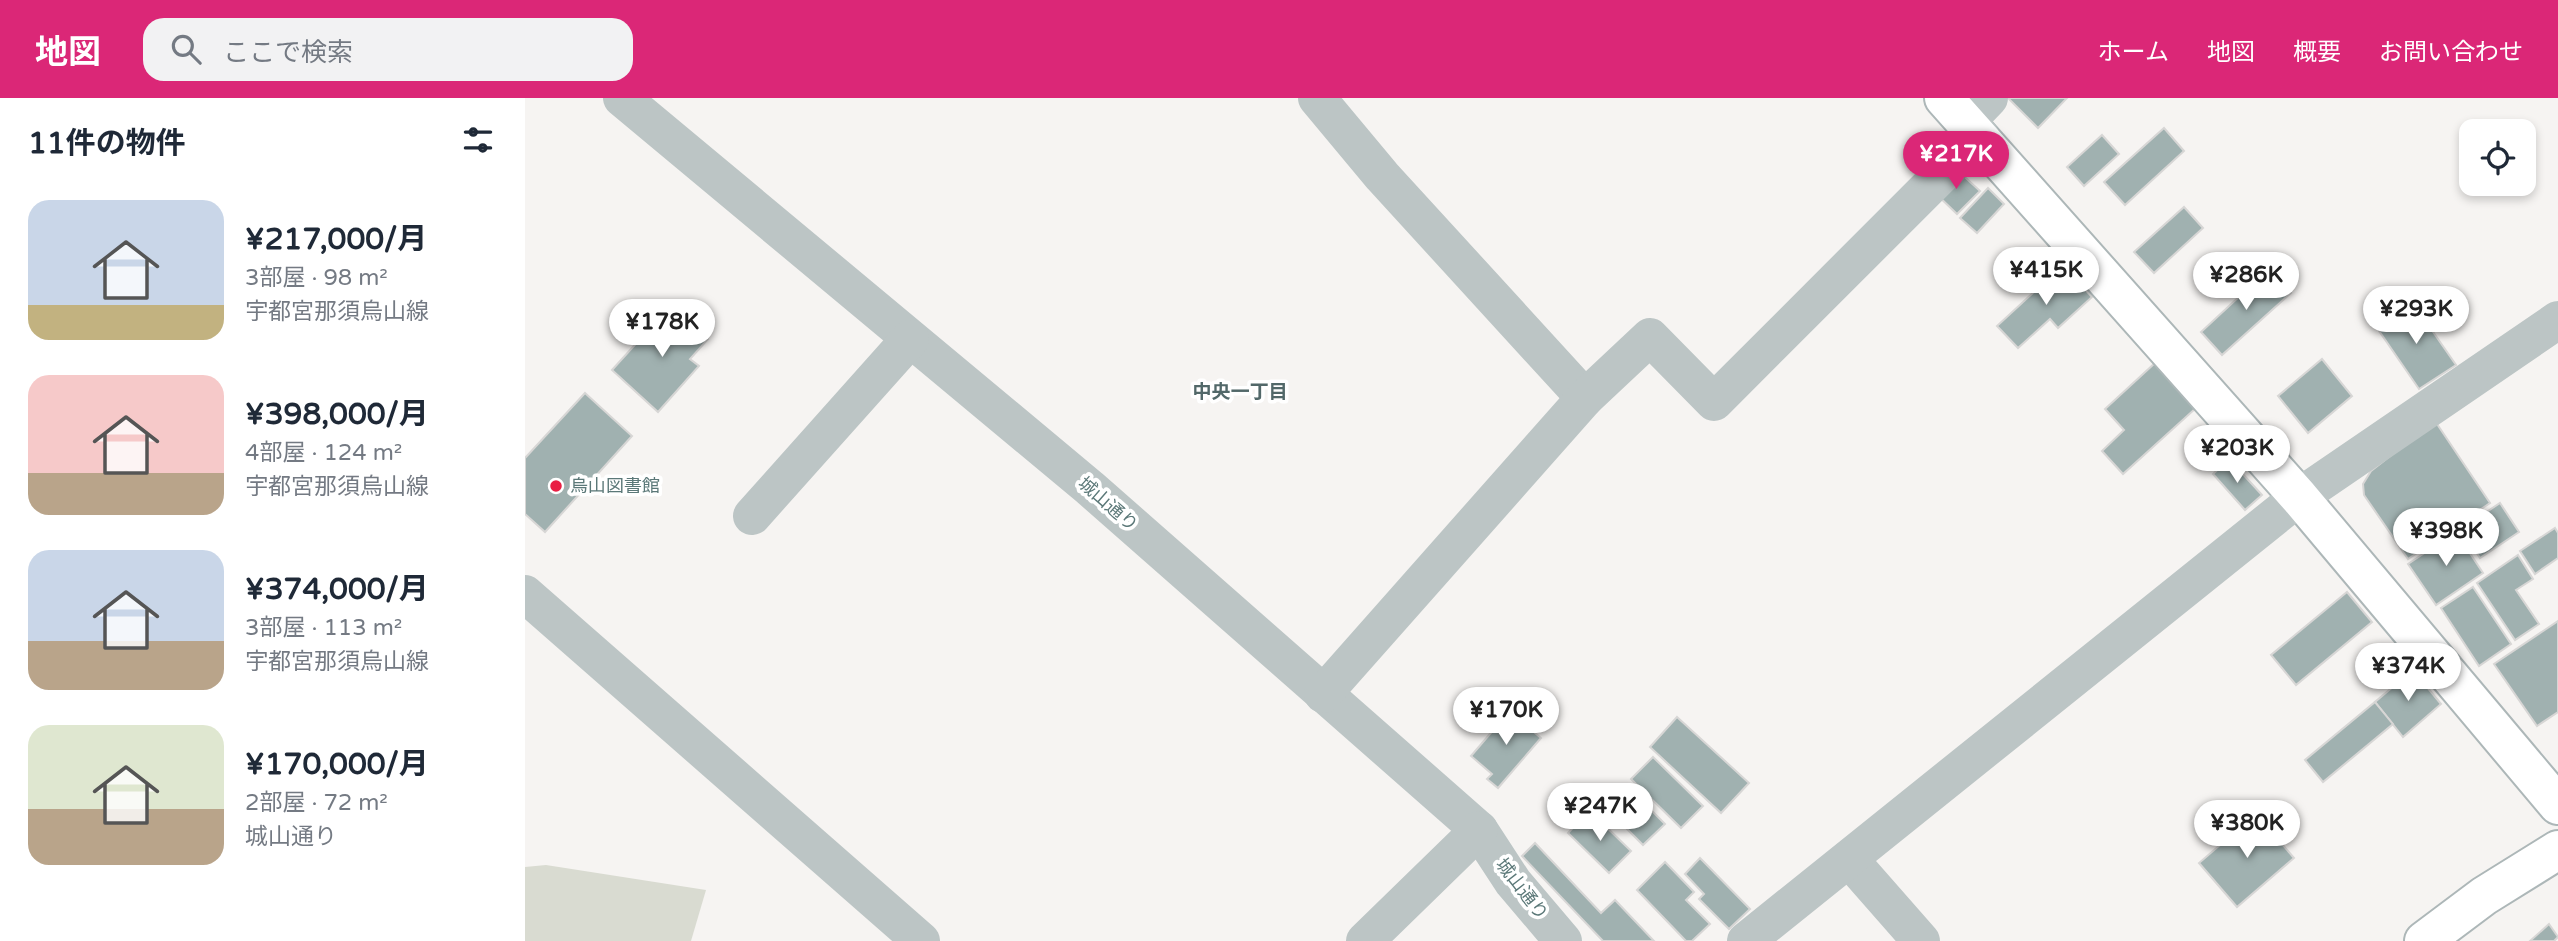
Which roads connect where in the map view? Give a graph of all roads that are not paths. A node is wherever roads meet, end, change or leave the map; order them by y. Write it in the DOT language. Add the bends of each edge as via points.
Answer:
graph roads {
  1 [pos="622,98"];
  2 [pos="1317,98"];
  3 [pos="1970,113"];
  4 [pos="2558,320"];
  5 [pos="910,339"];
  6 [pos="1585,398"];
  7 [pos="2299,497"];
  8 [pos="752,516"];
  9 [pos="525,594"];
  10 [pos="1323,694"];
  11 [pos="2558,805"];
  12 [pos="1479,830"];
  13 [pos="2558,850"];
  14 [pos="1849,859"];
  15 [pos="921,941"];
  16 [pos="1365,941"];
  17 [pos="1563,941"];
  18 [pos="1746,941"];
  19 [pos="1921,941"];
  20 [pos="2424,941"];
  1 -- 5 [label="street, 城山通り"];
  2 -- 6 [label="street"];
  3 -- 6 [label="street" via="1714,402 1650,337"];
  3 -- 7 [label="main road"];
  4 -- 7 [label="street"];
  5 -- 8 [label="street"];
  5 -- 10 [label="street, 城山通り" via="1090,488"];
  6 -- 10 [label="street"];
  7 -- 11 [label="main road"];
  7 -- 14 [label="street"];
  9 -- 15 [label="street"];
  10 -- 12 [label="street, 城山通り"];
  12 -- 16 [label="street"];
  12 -- 17 [label="street, 城山通り" via="1513,882"];
  13 -- 20 [label="main road" via="2484,896"];
  14 -- 18 [label="street"];
  14 -- 19 [label="street"];
}
